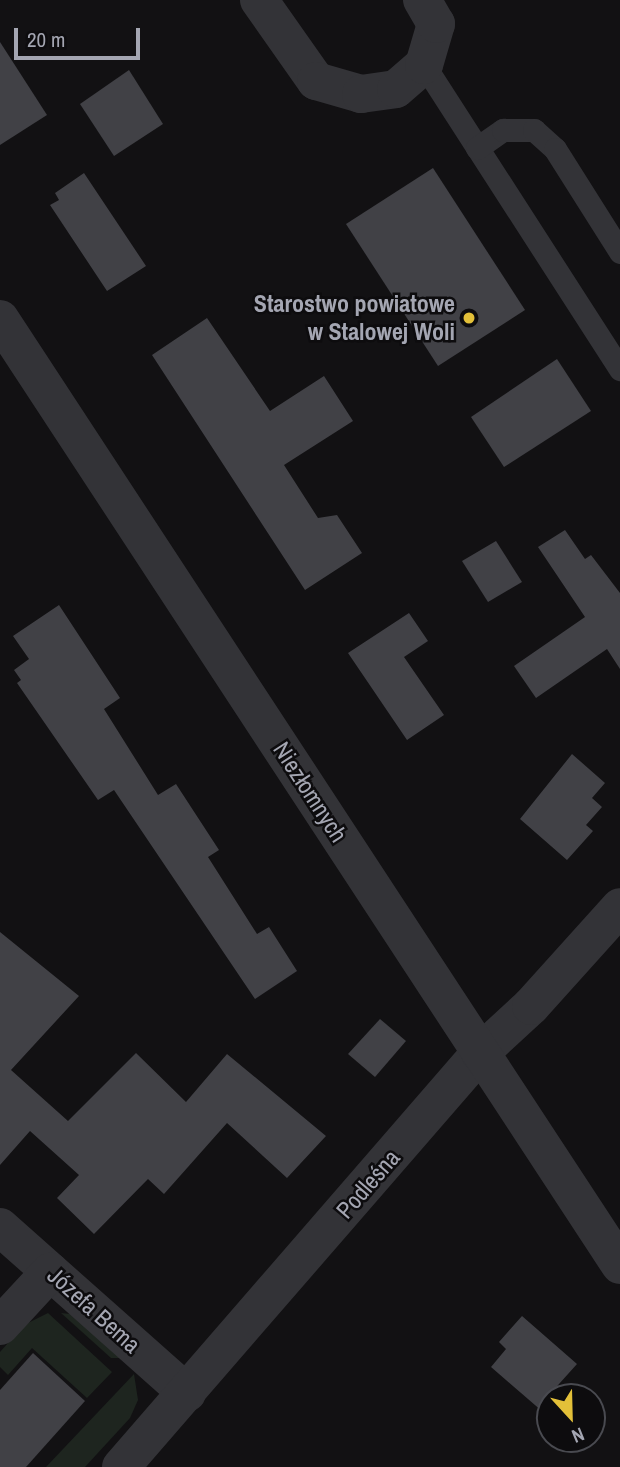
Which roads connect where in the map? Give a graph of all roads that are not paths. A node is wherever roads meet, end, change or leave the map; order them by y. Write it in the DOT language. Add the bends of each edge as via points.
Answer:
graph roads {
  1 [pos="258,0"];
  2 [pos="422,0"];
  3 [pos="424,65"];
  4 [pos="477,148"];
  5 [pos="620,251"];
  6 [pos="0,319"];
  7 [pos="620,369"];
  8 [pos="620,907"];
  9 [pos="480,1053"];
  10 [pos="0,1227"];
  11 [pos="620,1265"];
  12 [pos="50,1272"];
  13 [pos="0,1326"];
  14 [pos="187,1393"];
  15 [pos="121,1467"];
  1 -- 3 [label="street" via="316,81 361,94 396,89"];
  2 -- 3 [label="street" via="436,24"];
  3 -- 4 [label="lane"];
  4 -- 5 [label="lane" via="503,130 534,130 555,149"];
  4 -- 7 [label="lane"];
  6 -- 9 [label="street, Niezłomnych"];
  8 -- 9 [label="street, Podleśna" via="531,1006"];
  9 -- 11 [label="street, Niezłomnych"];
  9 -- 14 [label="street, Podleśna"];
  10 -- 12 [label="street, Józefa Bema"];
  12 -- 13 [label="street"];
  12 -- 14 [label="street, Józefa Bema"];
  14 -- 15 [label="street, Podleśna"];
}
